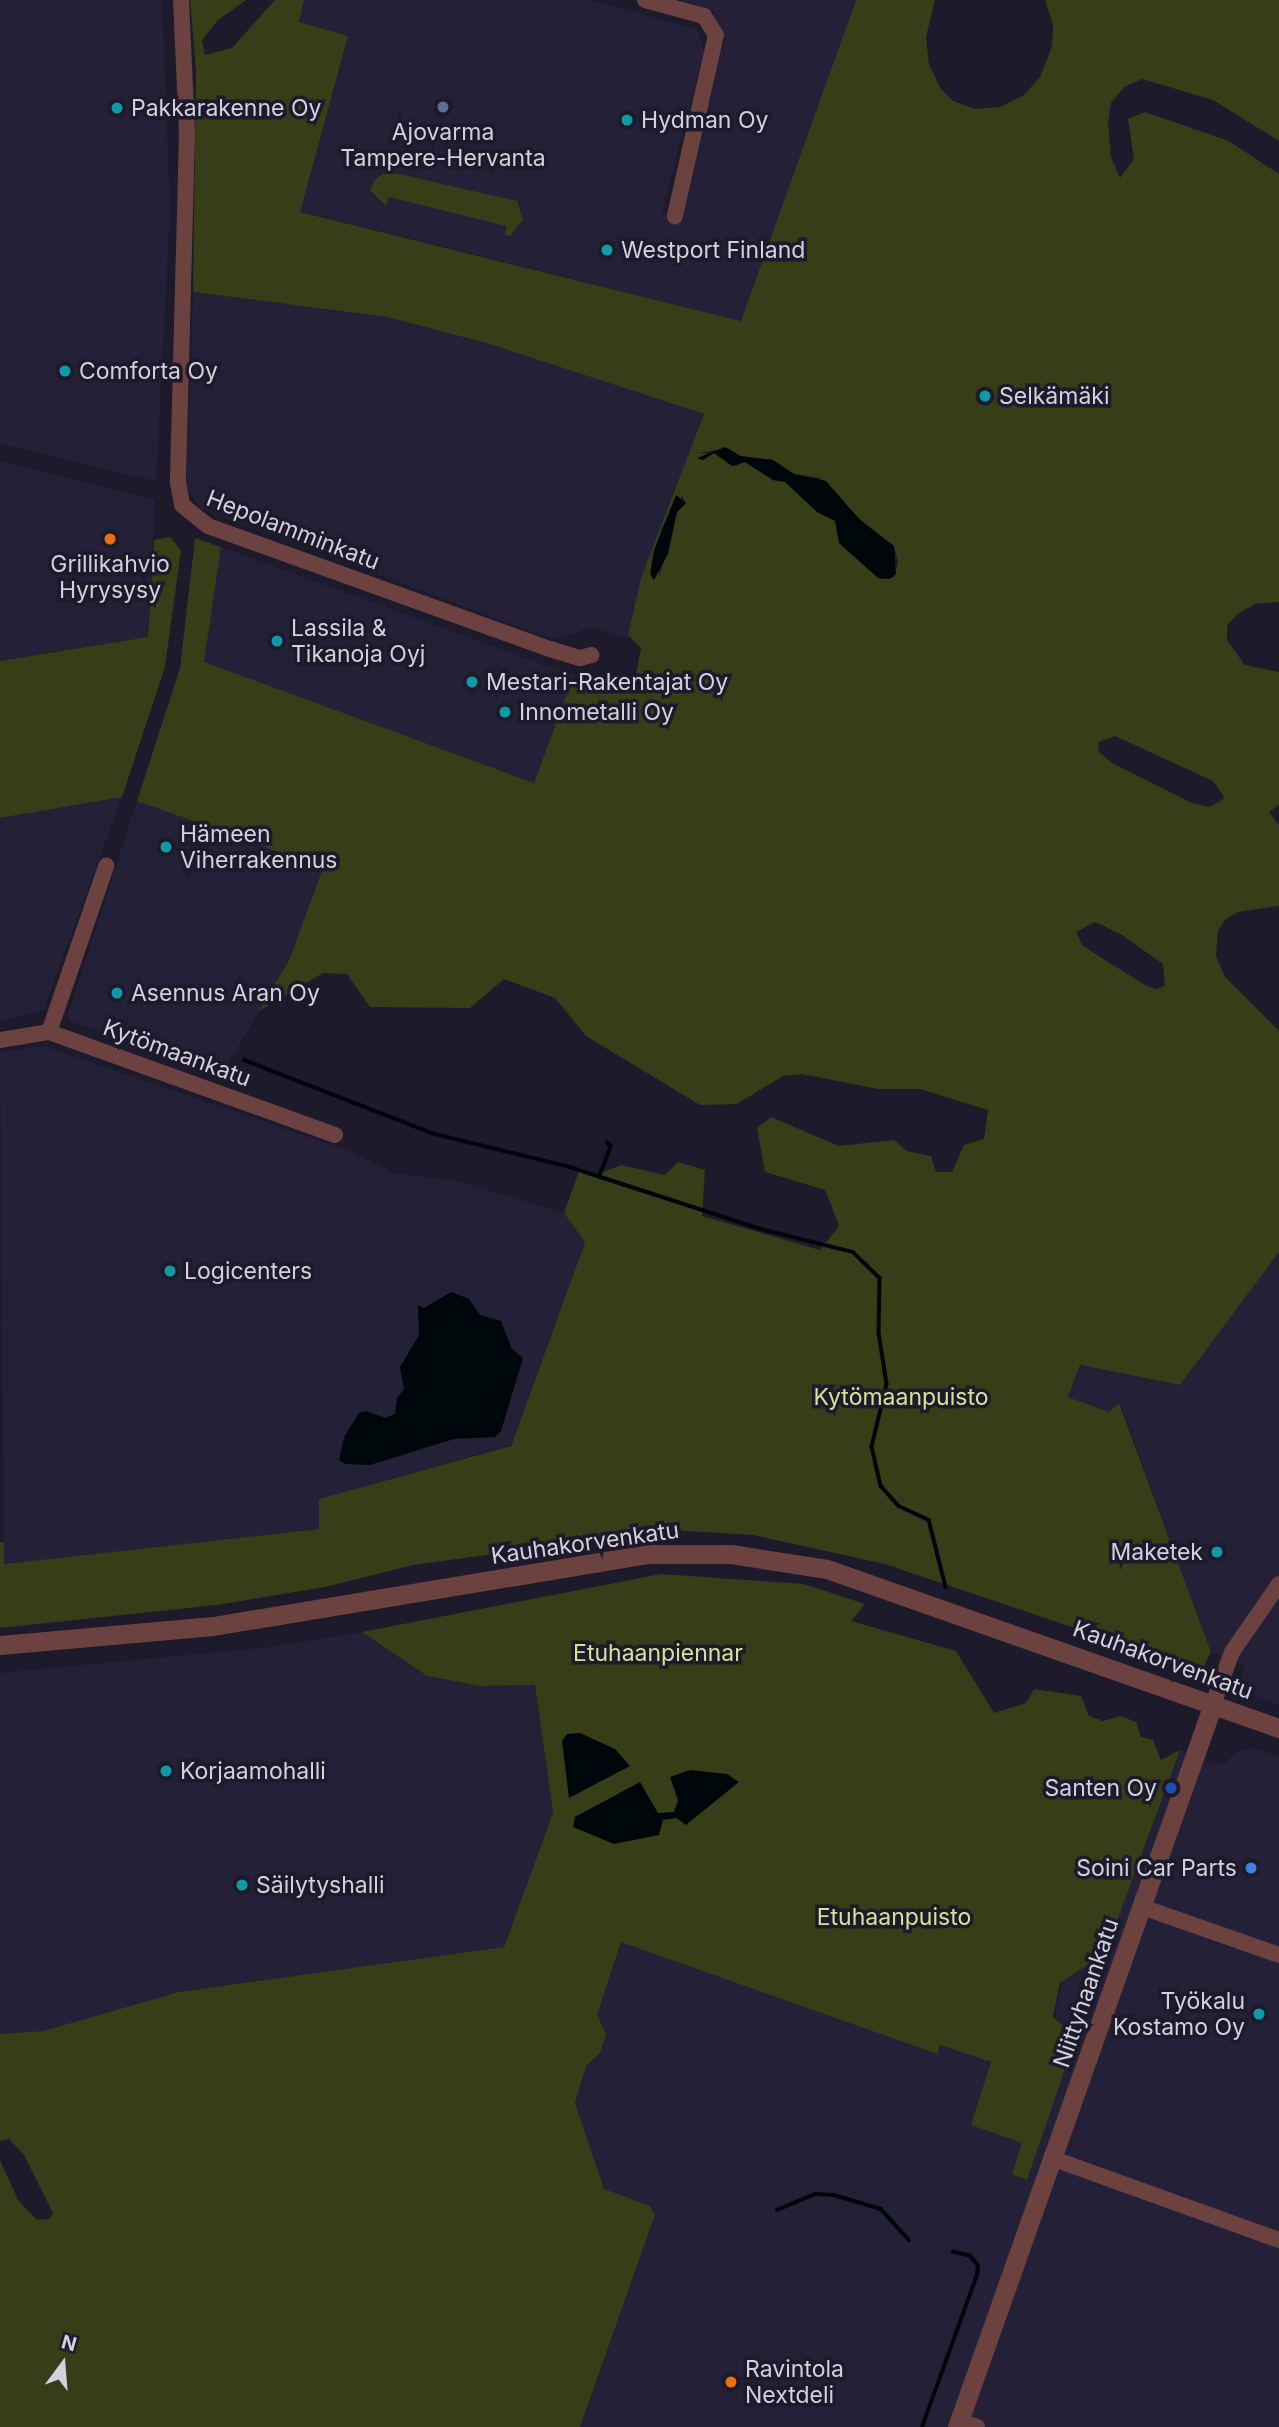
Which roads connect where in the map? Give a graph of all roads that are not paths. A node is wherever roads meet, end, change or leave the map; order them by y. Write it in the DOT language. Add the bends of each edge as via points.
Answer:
graph roads {
  1 [pos="181,0"];
  2 [pos="645,0"];
  3 [pos="675,216"];
  4 [pos="592,655"];
  5 [pos="106,866"];
  6 [pos="49,1032"];
  7 [pos="0,1040"];
  8 [pos="335,1135"];
  9 [pos="1279,1584"];
  10 [pos="0,1646"];
  11 [pos="1213,1704"];
  12 [pos="1279,1728"];
  13 [pos="1142,1907"];
  14 [pos="1279,1955"];
  15 [pos="1054,2159"];
  16 [pos="1279,2240"];
  17 [pos="964,2425"];
  1 -- 4 [label="street, Hepolamminkatu" via="187,134 178,482 182,505 195,519 220,531 559,653"];
  2 -- 3 [label="street" via="697,13 716,35"];
  5 -- 6 [label="street"];
  6 -- 7 [label="street, Kytömaankatu"];
  6 -- 8 [label="street, Kytömaankatu"];
  9 -- 11 [label="street, Niittyhaankatu" via="1232,1652"];
  10 -- 11 [label="street, Kauhakorvenkatu" via="237,1623 648,1554 731,1554 827,1569"];
  11 -- 12 [label="street, Kauhakorvenkatu"];
  11 -- 13 [label="street, Niittyhaankatu"];
  13 -- 14 [label="street"];
  13 -- 15 [label="street, Niittyhaankatu"];
  15 -- 16 [label="street"];
  15 -- 17 [label="street, Niittyhaankatu"];
}
